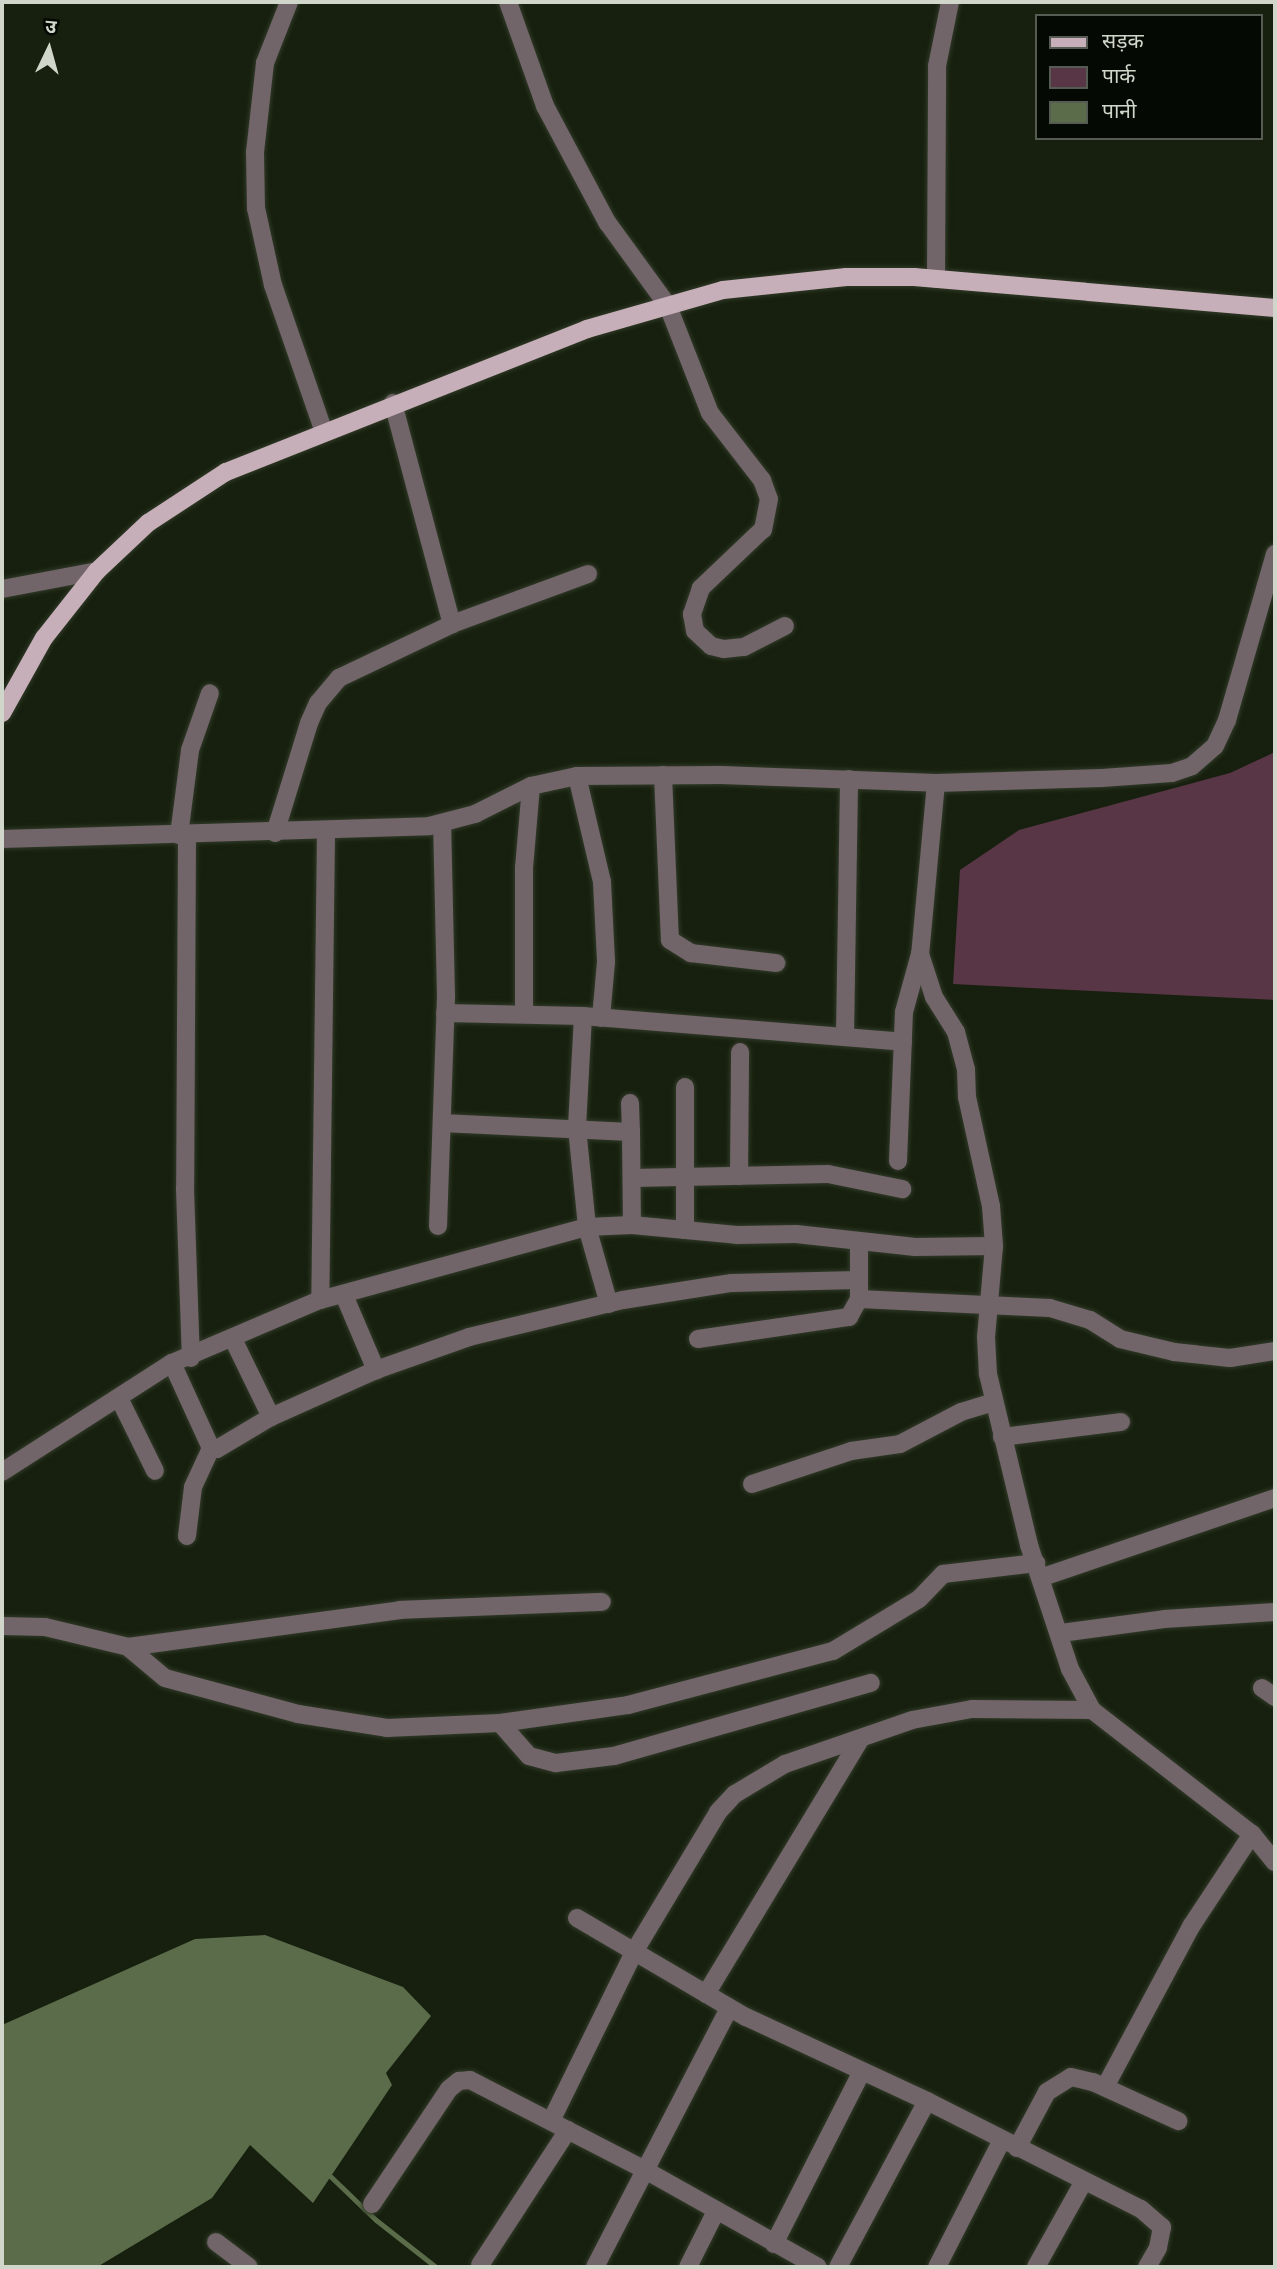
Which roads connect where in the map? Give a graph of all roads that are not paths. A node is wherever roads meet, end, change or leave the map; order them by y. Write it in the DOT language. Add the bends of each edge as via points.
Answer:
graph roads {
  1 [pos="289,2"];
  2 [pos="508,2"];
  3 [pos="950,2"];
  4 [pos="936,279"];
  5 [pos="668,306"];
  6 [pos="1275,309"];
  7 [pos="393,403"];
  8 [pos="324,432"];
  9 [pos="1275,554"];
  10 [pos="97,571"];
  11 [pos="589,575"];
  12 [pos="2,589"];
  13 [pos="452,624"];
  14 [pos="785,626"];
  15 [pos="210,693"];
  16 [pos="2,713"];
  17 [pos="663,775"];
  18 [pos="577,776"];
  19 [pos="849,779"];
  20 [pos="936,783"];
  21 [pos="531,786"];
  22 [pos="442,823"];
  23 [pos="326,832"];
  24 [pos="275,833"];
  25 [pos="183,835"];
  26 [pos="2,839"];
  27 [pos="920,954"];
  28 [pos="776,963"];
  29 [pos="445,1013"];
  30 [pos="524,1014"];
  31 [pos="583,1016"];
  32 [pos="601,1018"];
  33 [pos="845,1037"];
  34 [pos="903,1042"];
  35 [pos="740,1052"];
  36 [pos="685,1087"];
  37 [pos="630,1104"];
  38 [pos="577,1128"];
  39 [pos="441,1131"];
  40 [pos="631,1132"];
  41 [pos="898,1161"];
  42 [pos="739,1176"];
  43 [pos="632,1178"];
  44 [pos="684,1178"];
  45 [pos="902,1189"];
  46 [pos="632,1225"];
  47 [pos="438,1226"];
  48 [pos="587,1227"];
  49 [pos="685,1230"];
  50 [pos="859,1241"];
  51 [pos="994,1245"];
  52 [pos="858,1280"];
  53 [pos="344,1295"];
  54 [pos="859,1299"];
  55 [pos="320,1300"];
  56 [pos="609,1304"];
  57 [pos="990,1305"];
  58 [pos="233,1339"];
  59 [pos="698,1339"];
  60 [pos="1275,1351"];
  61 [pos="191,1358"];
  62 [pos="172,1363"];
  63 [pos="376,1370"];
  64 [pos="120,1398"];
  65 [pos="993,1402"];
  66 [pos="271,1417"];
  67 [pos="1121,1422"];
  68 [pos="1002,1437"];
  69 [pos="211,1448"];
  70 [pos="155,1471"];
  71 [pos="2,1472"];
  72 [pos="752,1484"];
  73 [pos="1275,1498"];
  74 [pos="187,1536"];
  75 [pos="1040,1570"];
  76 [pos="602,1602"];
  77 [pos="1275,1612"];
  78 [pos="2,1626"];
  79 [pos="1061,1633"];
  80 [pos="128,1647"];
  81 [pos="871,1683"];
  82 [pos="1092,1710"];
  83 [pos="500,1723"];
  84 [pos="861,1738"];
  85 [pos="1252,1834"];
  86 [pos="1275,1862"];
  87 [pos="577,1917"];
  88 [pos="634,1951"];
  89 [pos="706,1994"];
  90 [pos="729,2008"];
  91 [pos="862,2071"];
  92 [pos="1105,2087"];
  93 [pos="928,2101"];
  94 [pos="551,2121"];
  95 [pos="1178,2121"];
  96 [pos="568,2130"];
  97 [pos="1010,2144"];
  98 [pos="645,2170"];
  99 [pos="1084,2181"];
  100 [pos="372,2204"];
  101 [pos="716,2211"];
  102 [pos="216,2242"];
  103 [pos="774,2244"];
  104 [pos="480,2265"];
  105 [pos="249,2267"];
  106 [pos="595,2267"];
  107 [pos="688,2267"];
  108 [pos="818,2267"];
  109 [pos="838,2267"];
  110 [pos="937,2267"];
  111 [pos="1036,2267"];
  112 [pos="1147,2267"];
  1 -- 8 [label="street" via="265,63 255,152 256,208 273,285"];
  2 -- 5 [label="street" via="545,106 607,222"];
  3 -- 4 [label="street" via="937,66"];
  4 -- 5 [label="main road" via="846,277 723,290"];
  4 -- 6 [label="main road"];
  5 -- 7 [label="main road" via="587,328"];
  5 -- 14 [label="street" via="699,394 762,480 769,499 763,529 701,589 692,614 695,631 710,646 724,649 744,647"];
  7 -- 8 [label="main road"];
  7 -- 13 [label="street"];
  8 -- 10 [label="main road" via="226,472 148,523"];
  9 -- 20 [label="street" via="1227,720 1215,746 1192,766 1172,773 1102,778"];
  10 -- 12 [label="street"];
  10 -- 16 [label="main road" via="44,638"];
  11 -- 13 [label="street"];
  13 -- 24 [label="street" via="339,678 325,694 309,723"];
  15 -- 25 [label="street" via="190,750"];
  17 -- 18 [label="street"];
  17 -- 19 [label="street"];
  17 -- 28 [label="street" via="670,940 691,953"];
  18 -- 21 [label="street"];
  18 -- 32 [label="street" via="601,882 606,962"];
  19 -- 20 [label="street"];
  19 -- 33 [label="street"];
  20 -- 27 [label="street"];
  21 -- 22 [label="street" via="475,814"];
  21 -- 30 [label="street" via="524,867"];
  22 -- 23 [label="street"];
  22 -- 29 [label="street"];
  23 -- 24 [label="street"];
  23 -- 55 [label="street"];
  24 -- 25 [label="street"];
  25 -- 26 [label="street"];
  25 -- 61 [label="street"];
  27 -- 34 [label="street" via="908,992"];
  27 -- 51 [label="street" via="934,998 956,1032 966,1069"];
  29 -- 30 [label="street"];
  29 -- 39 [label="street"];
  30 -- 31 [label="street"];
  31 -- 32 [label="street"];
  31 -- 38 [label="street"];
  32 -- 33 [label="street"];
  33 -- 34 [label="street"];
  34 -- 41 [label="street"];
  35 -- 42 [label="street"];
  36 -- 44 [label="street"];
  37 -- 40 [label="street"];
  38 -- 39 [label="street"];
  38 -- 40 [label="street"];
  38 -- 48 [label="street"];
  39 -- 47 [label="street"];
  40 -- 43 [label="street"];
  42 -- 44 [label="street"];
  42 -- 45 [label="street" via="828,1174"];
  43 -- 44 [label="street"];
  43 -- 46 [label="street"];
  44 -- 49 [label="street"];
  46 -- 48 [label="street"];
  46 -- 49 [label="street"];
  48 -- 53 [label="street"];
  48 -- 56 [label="street"];
  49 -- 50 [label="street"];
  50 -- 51 [label="street" via="915,1247"];
  50 -- 52 [label="street"];
  51 -- 57 [label="street"];
  52 -- 54 [label="street"];
  52 -- 56 [label="street" via="732,1283"];
  53 -- 55 [label="street"];
  53 -- 63 [label="street"];
  54 -- 57 [label="street"];
  54 -- 59 [label="street" via="856,1311 840,1320"];
  55 -- 58 [label="street"];
  56 -- 63 [label="street" via="469,1337"];
  57 -- 60 [label="street" via="1050,1308 1090,1320 1121,1339 1174,1352 1230,1358"];
  57 -- 65 [label="street" via="986,1337"];
  58 -- 61 [label="street"];
  58 -- 66 [label="street"];
  61 -- 62 [label="street"];
  62 -- 64 [label="street"];
  62 -- 69 [label="street"];
  63 -- 66 [label="street"];
  64 -- 70 [label="street"];
  64 -- 71 [label="street"];
  65 -- 68 [label="street"];
  65 -- 72 [label="street" via="961,1412 900,1444 851,1451"];
  66 -- 69 [label="street" via="217,1449"];
  67 -- 68 [label="street"];
  68 -- 75 [label="street"];
  69 -- 74 [label="street" via="192,1487"];
  73 -- 75 [label="street"];
  75 -- 79 [label="street"];
  75 -- 83 [label="street" via="943,1574 919,1600 820,1655 628,1704"];
  76 -- 80 [label="street" via="400,1610"];
  77 -- 79 [label="street" via="1164,1619"];
  78 -- 80 [label="street" via="45,1627"];
  79 -- 82 [label="street" via="1070,1670"];
  80 -- 83 [label="street" via="165,1678 298,1714 387,1728"];
  81 -- 83 [label="street" via="614,1756 556,1763 529,1756"];
  82 -- 84 [label="street" via="972,1709 912,1720"];
  82 -- 85 [label="street"];
  84 -- 88 [label="street" via="785,1764 735,1794 718,1812"];
  84 -- 89 [label="street"];
  85 -- 86 [label="street"];
  85 -- 92 [label="street" via="1192,1925"];
  87 -- 88 [label="street"];
  88 -- 89 [label="street"];
  88 -- 94 [label="street"];
  89 -- 90 [label="street"];
  90 -- 91 [label="street"];
  90 -- 98 [label="street"];
  91 -- 93 [label="street"];
  91 -- 103 [label="street"];
  92 -- 95 [label="street"];
  92 -- 97 [label="street" via="1071,2077 1057,2082"];
  93 -- 97 [label="street"];
  93 -- 109 [label="street"];
  94 -- 96 [label="street"];
  94 -- 100 [label="street" via="470,2080 459,2081"];
  96 -- 98 [label="street"];
  96 -- 104 [label="street"];
  97 -- 99 [label="street"];
  97 -- 110 [label="street"];
  98 -- 101 [label="street"];
  98 -- 106 [label="street"];
  99 -- 111 [label="street"];
  99 -- 112 [label="street" via="1141,2209 1162,2227 1158,2248"];
  101 -- 103 [label="street"];
  101 -- 107 [label="street"];
  102 -- 105 [label="street"];
  103 -- 108 [label="street"];
}
